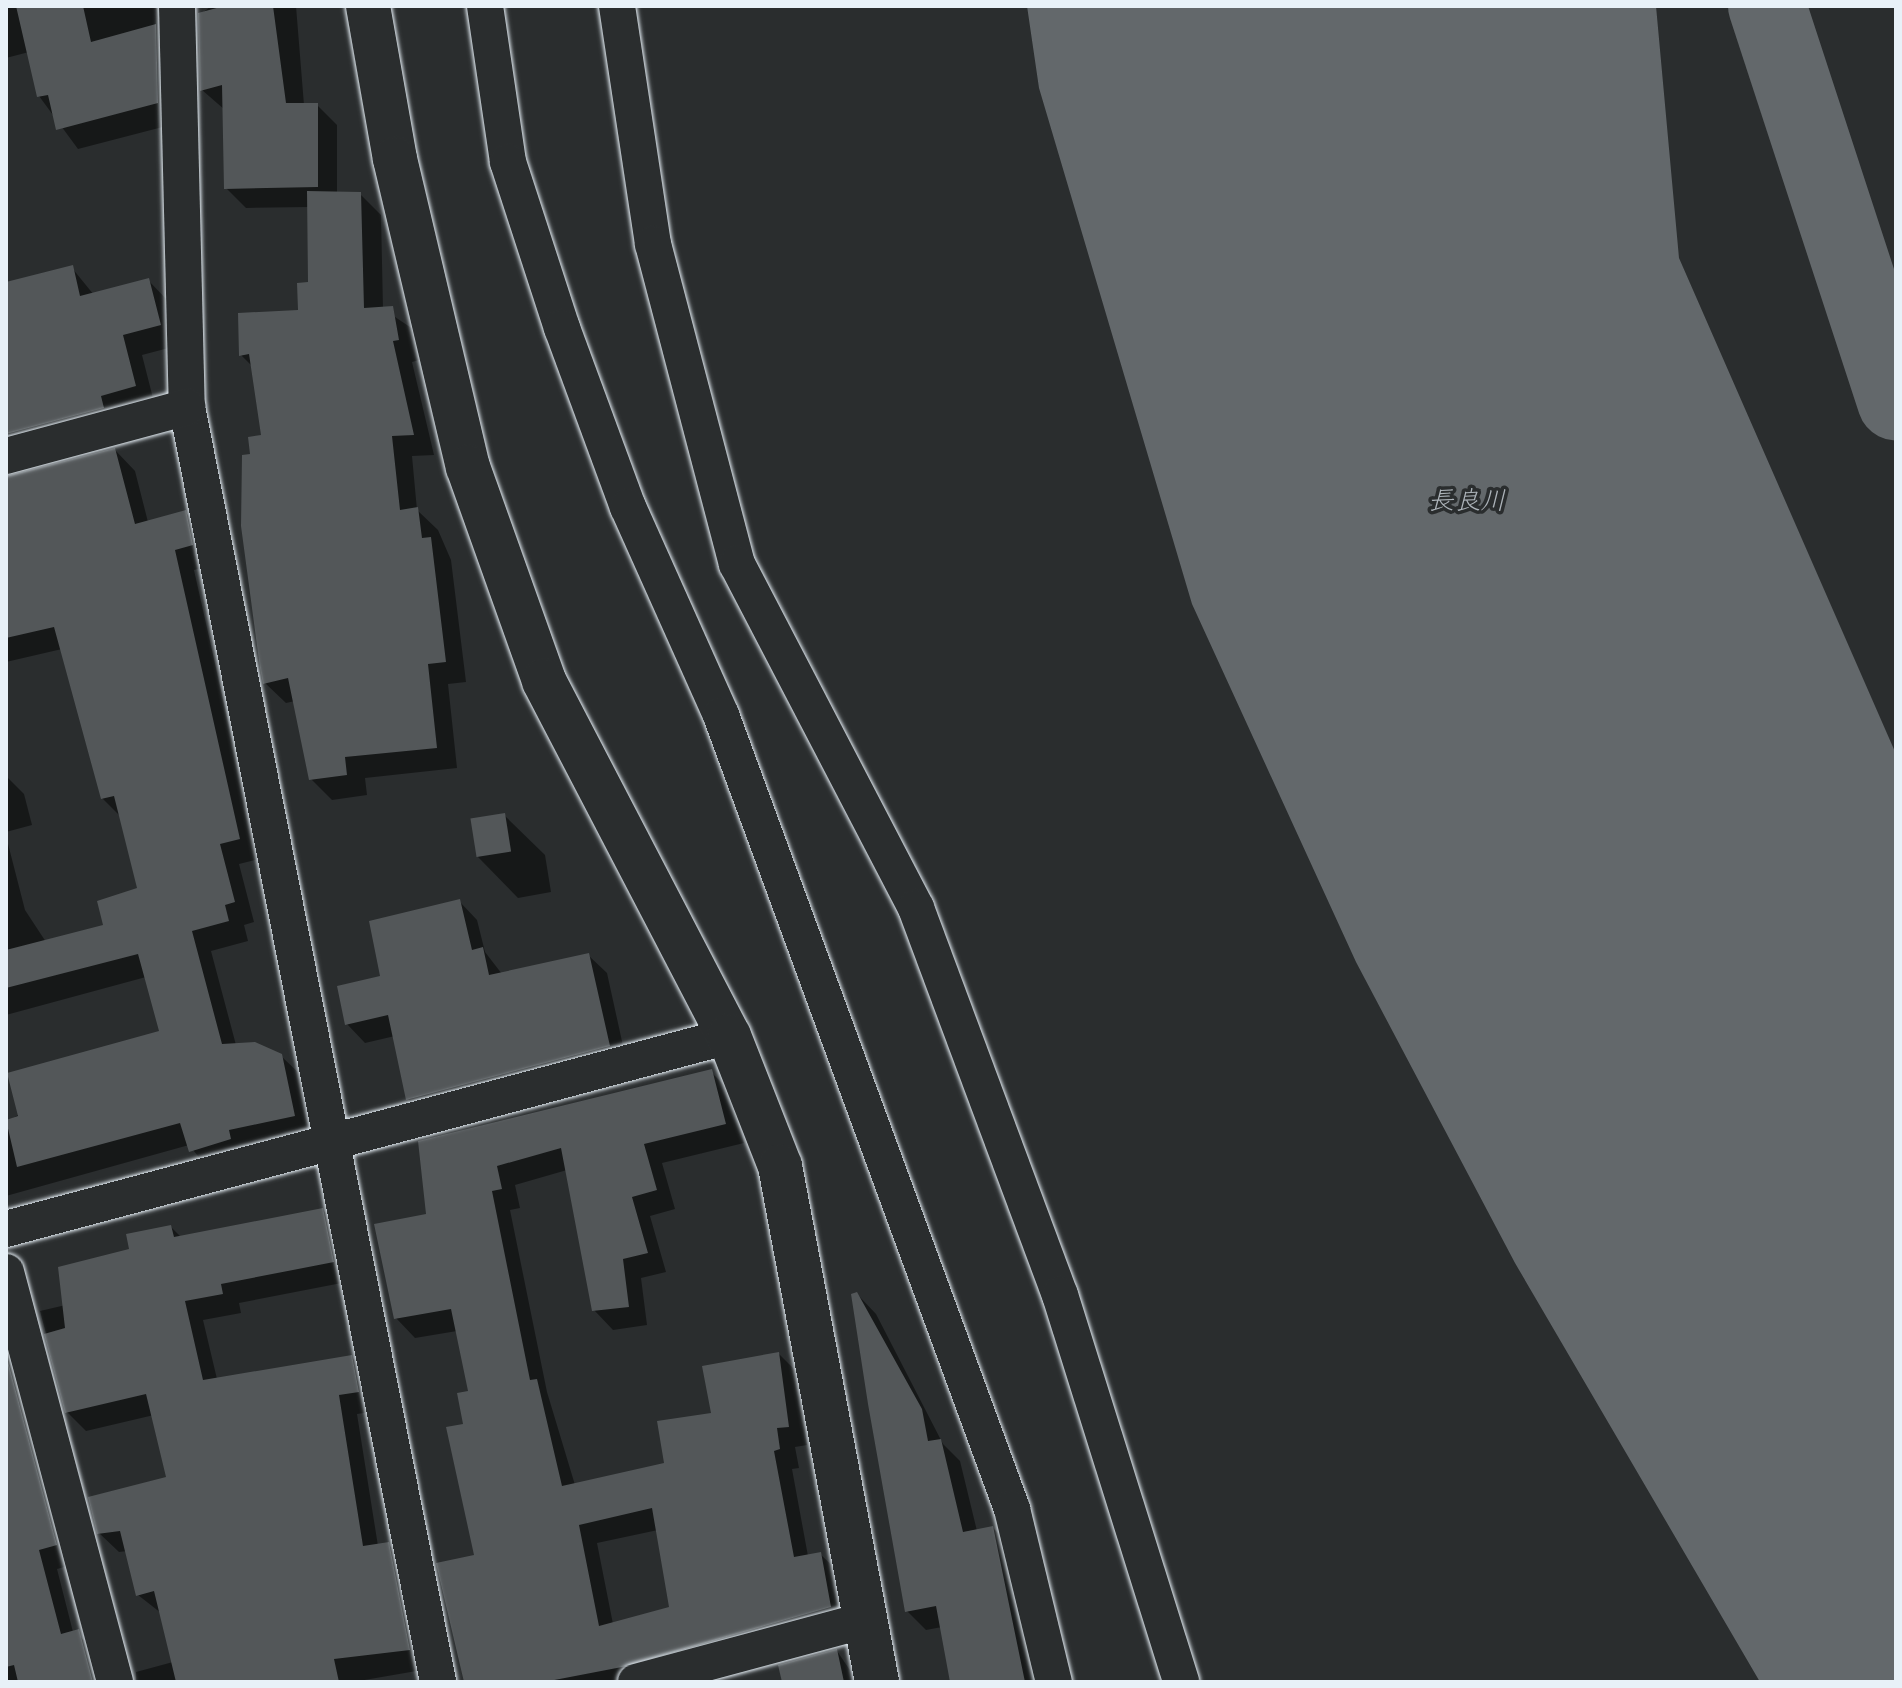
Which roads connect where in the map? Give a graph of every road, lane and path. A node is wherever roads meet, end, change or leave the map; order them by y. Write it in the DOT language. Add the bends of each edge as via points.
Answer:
graph roads {
  1 [pos="177,6"];
  2 [pos="368,6"];
  3 [pos="485,6"];
  4 [pos="617,6"];
  5 [pos="187,407"];
  6 [pos="6,456"];
  7 [pos="729,1036"];
  8 [pos="327,1146"];
  9 [pos="6,1229"];
  10 [pos="6,1272"];
  11 [pos="865,1620"];
  12 [pos="115,1682"];
  13 [pos="438,1682"];
  14 [pos="636,1682"];
  15 [pos="877,1682"];
  16 [pos="1054,1682"];
  17 [pos="1181,1682"];
  1 -- 5 [label="street"];
  2 -- 7 [label="street" via="395,159 468,467 544,681"];
  3 -- 16 [label="street" via="508,162 562,328 628,507 721,715 1012,1509"];
  4 -- 17 [label="street" via="653,244 737,564 916,908 1060,1295"];
  5 -- 6 [label="street"];
  5 -- 8 [label="street"];
  7 -- 8 [label="street"];
  7 -- 11 [label="street" via="780,1166 802,1258"];
  8 -- 9 [label="street"];
  8 -- 13 [label="street"];
  10 -- 12 [label="street"];
  11 -- 14 [label="street"];
  11 -- 15 [label="street"];
}
